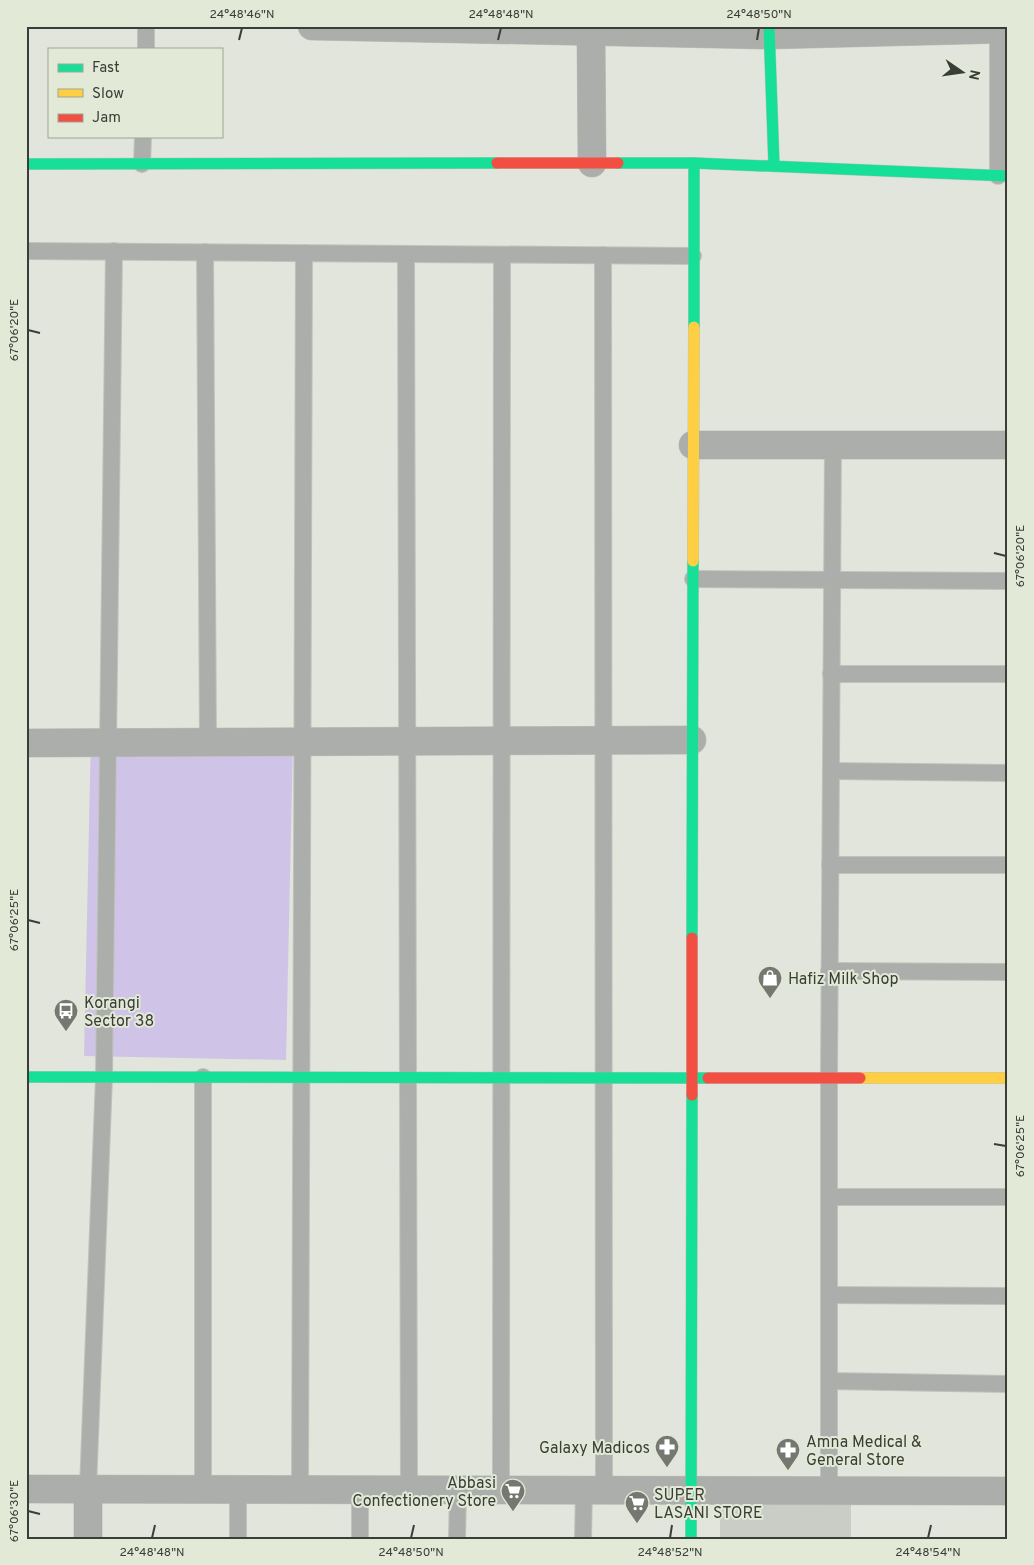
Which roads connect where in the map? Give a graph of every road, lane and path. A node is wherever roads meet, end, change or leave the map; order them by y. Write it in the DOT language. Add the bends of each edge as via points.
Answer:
graph roads {
  1 [pos="146,26"];
  2 [pos="312,26"];
  3 [pos="342,26"];
  4 [pos="448,28"];
  5 [pos="541,28"];
  6 [pos="1001,28"];
  7 [pos="898,29"];
  8 [pos="646,30"];
  9 [pos="769,30"];
  10 [pos="591,32"];
  11 [pos="146,48"];
  12 [pos="143,138"];
  13 [pos="592,163"];
  14 [pos="694,163"];
  15 [pos="26,164"];
  16 [pos="142,164"];
  17 [pos="774,166"];
  18 [pos="1003,176"];
  19 [pos="26,251"];
  20 [pos="114,252"];
  21 [pos="205,252"];
  22 [pos="304,253"];
  23 [pos="406,254"];
  24 [pos="502,255"];
  25 [pos="603,255"];
  26 [pos="693,256"];
  27 [pos="693,445"];
  28 [pos="833,445"];
  29 [pos="1008,445"];
  30 [pos="693,579"];
  31 [pos="832,580"];
  32 [pos="1008,581"];
  33 [pos="831,674"];
  34 [pos="1008,674"];
  35 [pos="692,740"];
  36 [pos="407,741"];
  37 [pos="502,741"];
  38 [pos="603,741"];
  39 [pos="208,742"];
  40 [pos="302,742"];
  41 [pos="26,743"];
  42 [pos="108,743"];
  43 [pos="831,771"];
  44 [pos="1008,773"];
  45 [pos="830,865"];
  46 [pos="1008,865"];
  47 [pos="829,971"];
  48 [pos="1008,972"];
  49 [pos="828,1076"];
  50 [pos="26,1077"];
  51 [pos="104,1077"];
  52 [pos="203,1077"];
  53 [pos="301,1077"];
  54 [pos="408,1077"];
  55 [pos="501,1077"];
  56 [pos="603,1077"];
  57 [pos="692,1078"];
  58 [pos="1008,1078"];
  59 [pos="829,1197"];
  60 [pos="1008,1197"];
  61 [pos="829,1295"];
  62 [pos="1008,1296"];
  63 [pos="829,1381"];
  64 [pos="1008,1384"];
  65 [pos="26,1488"];
  66 [pos="88,1488"];
  67 [pos="203,1489"];
  68 [pos="238,1489"];
  69 [pos="360,1489"];
  70 [pos="458,1489"];
  71 [pos="300,1490"];
  72 [pos="409,1490"];
  73 [pos="501,1490"];
  74 [pos="594,1490"];
  75 [pos="691,1490"];
  76 [pos="829,1490"];
  77 [pos="1008,1491"];
  78 [pos="88,1539"];
  79 [pos="238,1539"];
  80 [pos="360,1539"];
  81 [pos="457,1539"];
  82 [pos="583,1539"];
  83 [pos="691,1539"];
  1 -- 11 [label="lane"];
  2 -- 3 [label="street"];
  3 -- 4 [label="street"];
  4 -- 5 [label="street"];
  5 -- 10 [label="street"];
  6 -- 7 [label="street"];
  6 -- 18 [label="lane"];
  7 -- 9 [label="street"];
  8 -- 9 [label="street"];
  8 -- 10 [label="street"];
  9 -- 17 [label="street"];
  10 -- 13 [label="street"];
  12 -- 16 [label="lane"];
  13 -- 14 [label="street"];
  13 -- 16 [label="street"];
  14 -- 17 [label="street"];
  14 -- 26 [label="street"];
  15 -- 16 [label="street"];
  17 -- 18 [label="street"];
  19 -- 20 [label="lane"];
  20 -- 21 [label="lane"];
  20 -- 42 [label="lane"];
  21 -- 22 [label="lane"];
  21 -- 39 [label="lane"];
  22 -- 23 [label="lane"];
  22 -- 40 [label="lane"];
  23 -- 24 [label="lane"];
  23 -- 36 [label="lane"];
  24 -- 25 [label="lane"];
  24 -- 37 [label="lane"];
  25 -- 26 [label="lane"];
  25 -- 38 [label="lane"];
  26 -- 27 [label="street"];
  27 -- 28 [label="street"];
  27 -- 30 [label="street"];
  28 -- 29 [label="street"];
  28 -- 31 [label="lane"];
  30 -- 31 [label="lane"];
  30 -- 35 [label="street"];
  31 -- 32 [label="lane"];
  31 -- 33 [label="lane"];
  33 -- 34 [label="lane"];
  33 -- 43 [label="lane"];
  35 -- 38 [label="street"];
  35 -- 57 [label="street"];
  36 -- 37 [label="street"];
  36 -- 40 [label="street"];
  36 -- 54 [label="lane"];
  37 -- 38 [label="street"];
  37 -- 55 [label="lane"];
  38 -- 56 [label="lane"];
  39 -- 40 [label="street"];
  39 -- 42 [label="street"];
  40 -- 53 [label="lane"];
  41 -- 42 [label="street"];
  42 -- 51 [label="lane"];
  43 -- 44 [label="lane"];
  43 -- 45 [label="lane"];
  45 -- 46 [label="lane"];
  45 -- 47 [label="lane"];
  47 -- 48 [label="lane"];
  47 -- 49 [label="lane"];
  49 -- 57 [label="street"];
  49 -- 58 [label="street"];
  49 -- 59 [label="lane"];
  50 -- 51 [label="street"];
  51 -- 52 [label="street"];
  51 -- 66 [label="lane"];
  52 -- 53 [label="street"];
  52 -- 67 [label="lane"];
  53 -- 54 [label="street"];
  53 -- 71 [label="lane"];
  54 -- 55 [label="street"];
  54 -- 72 [label="lane"];
  55 -- 56 [label="street"];
  55 -- 73 [label="lane"];
  56 -- 57 [label="street"];
  56 -- 74 [label="lane"];
  57 -- 75 [label="street"];
  59 -- 60 [label="lane"];
  59 -- 61 [label="lane"];
  61 -- 62 [label="lane"];
  61 -- 63 [label="lane"];
  63 -- 64 [label="lane"];
  63 -- 76 [label="lane"];
  65 -- 66 [label="street"];
  66 -- 67 [label="street"];
  66 -- 78 [label="street"];
  67 -- 68 [label="street"];
  68 -- 71 [label="street"];
  68 -- 79 [label="lane"];
  69 -- 71 [label="street"];
  69 -- 72 [label="street"];
  69 -- 80 [label="lane"];
  70 -- 72 [label="street"];
  70 -- 73 [label="street"];
  70 -- 81 [label="lane"];
  73 -- 74 [label="street"];
  74 -- 75 [label="street"];
  74 -- 82 [label="lane"];
  75 -- 76 [label="street"];
  75 -- 83 [label="street"];
  76 -- 77 [label="street"];
}
